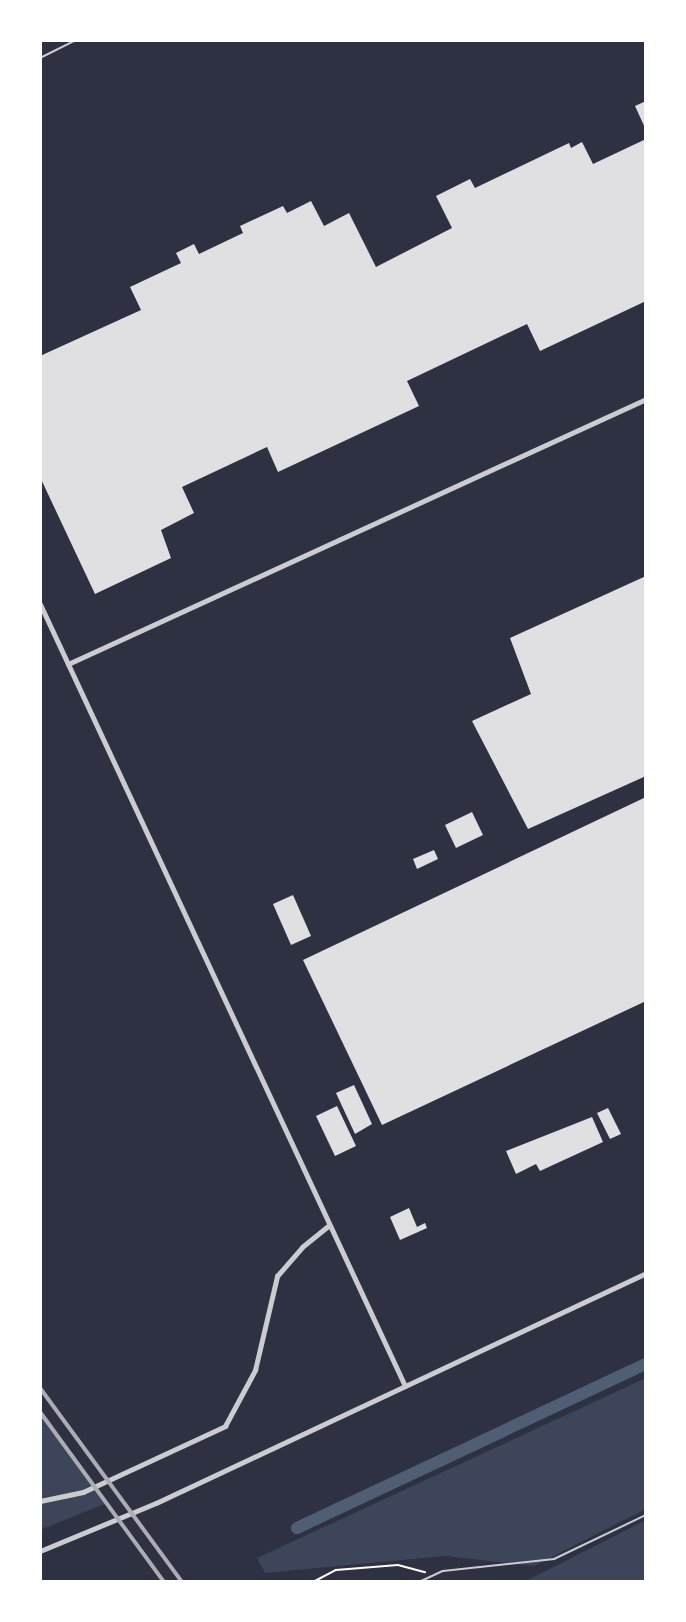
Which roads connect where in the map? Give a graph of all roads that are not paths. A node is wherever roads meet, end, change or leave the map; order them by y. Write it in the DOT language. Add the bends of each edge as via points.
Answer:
graph roads {
  1 [pos="76,40"];
  2 [pos="40,58"];
  3 [pos="646,399"];
  4 [pos="40,604"];
  5 [pos="68,664"];
  6 [pos="329,1225"];
  7 [pos="646,1273"];
  8 [pos="405,1386"];
  9 [pos="40,1501"];
  10 [pos="646,1515"];
  11 [pos="40,1551"];
  12 [pos="419,1582"];
  1 -- 2 [label="lane"];
  3 -- 5 [label="street"];
  4 -- 5 [label="street"];
  5 -- 6 [label="street"];
  6 -- 8 [label="street"];
  6 -- 9 [label="street" via="277,1276 251,1382 225,1426 72,1495"];
  7 -- 8 [label="street"];
  8 -- 11 [label="street"];
  10 -- 12 [label="lane" via="554,1559"];
}
